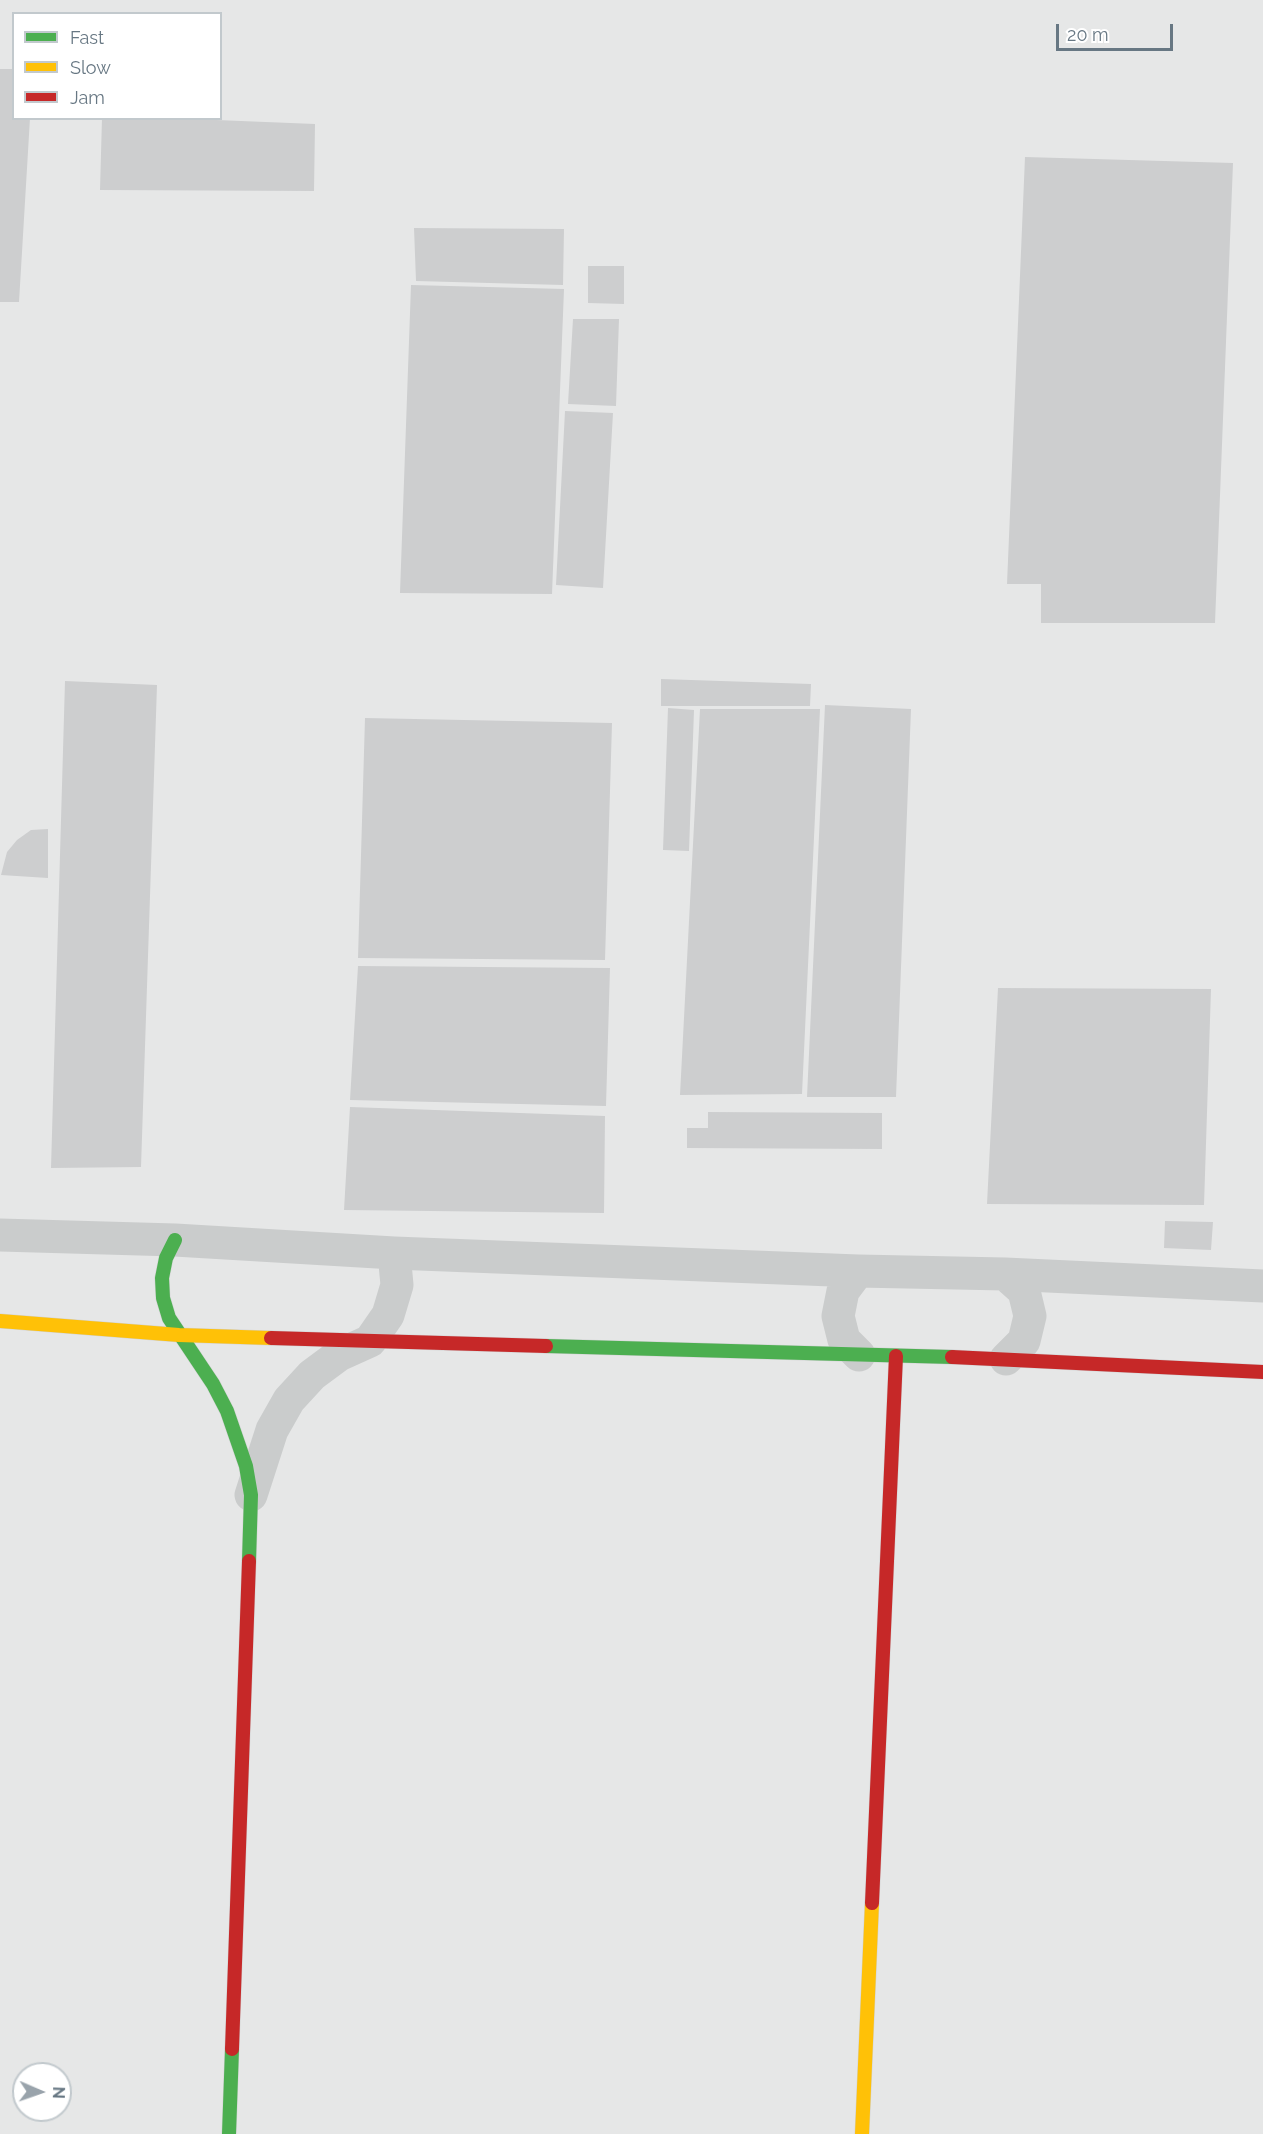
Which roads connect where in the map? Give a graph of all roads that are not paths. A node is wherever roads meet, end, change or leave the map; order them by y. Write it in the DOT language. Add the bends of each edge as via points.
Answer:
graph roads {
  1 [pos="0,1235"];
  2 [pos="175,1240"];
  3 [pos="394,1254"];
  4 [pos="858,1271"];
  5 [pos="1005,1274"];
  6 [pos="1263,1286"];
  7 [pos="0,1321"];
  8 [pos="179,1335"];
  9 [pos="370,1341"];
  10 [pos="859,1355"];
  11 [pos="896,1356"];
  12 [pos="1006,1359"];
  13 [pos="1263,1372"];
  14 [pos="251,1495"];
  15 [pos="229,2134"];
  16 [pos="862,2134"];
  1 -- 2 [label="street"];
  2 -- 3 [label="street"];
  2 -- 8 [label="street" via="162,1278 163,1298"];
  3 -- 4 [label="street"];
  3 -- 9 [label="street" via="397,1285 388,1315"];
  4 -- 5 [label="street"];
  4 -- 10 [label="street" via="843,1291 838,1316 844,1340"];
  5 -- 6 [label="street"];
  5 -- 12 [label="street" via="1024,1291 1030,1316 1024,1341"];
  7 -- 8 [label="street"];
  8 -- 9 [label="street"];
  8 -- 14 [label="street" via="227,1410"];
  9 -- 10 [label="street"];
  9 -- 14 [label="street" via="339,1355 289,1400 272,1430"];
  10 -- 11 [label="street"];
  11 -- 12 [label="street"];
  11 -- 16 [label="street"];
  12 -- 13 [label="street"];
  14 -- 15 [label="street"];
}
